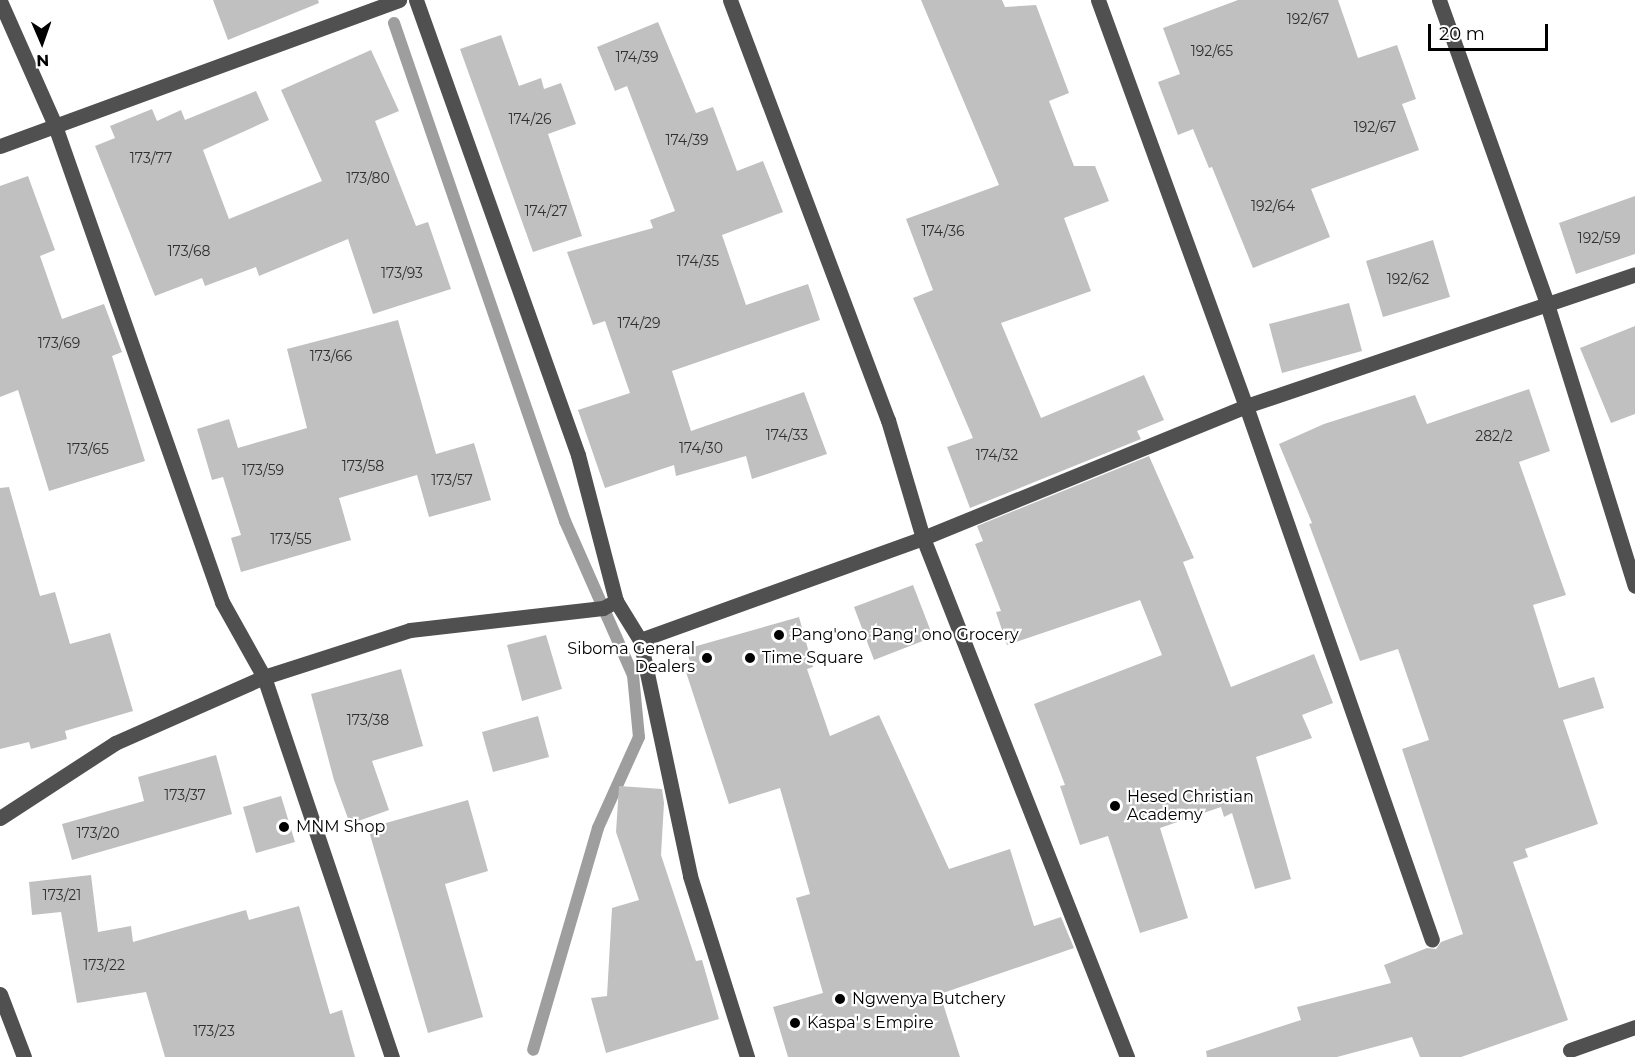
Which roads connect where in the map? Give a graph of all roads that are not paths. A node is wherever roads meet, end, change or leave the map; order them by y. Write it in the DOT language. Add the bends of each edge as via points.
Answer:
graph roads {
  1 [pos="399,0"];
  2 [pos="416,0"];
  3 [pos="730,0"];
  4 [pos="1098,0"];
  5 [pos="1438,0"];
  6 [pos="0,1"];
  7 [pos="54,123"];
  8 [pos="0,146"];
  9 [pos="1635,274"];
  10 [pos="1546,304"];
  11 [pos="1246,406"];
  12 [pos="923,538"];
  13 [pos="1635,586"];
  14 [pos="616,601"];
  15 [pos="640,639"];
  16 [pos="264,677"];
  17 [pos="0,818"];
  18 [pos="1432,939"];
  19 [pos="0,994"];
  20 [pos="1635,1027"];
  21 [pos="1570,1050"];
  22 [pos="24,1057"];
  23 [pos="393,1057"];
  24 [pos="747,1057"];
  25 [pos="1127,1057"];
  1 -- 7 [label="street"];
  2 -- 14 [label="street" via="578,455"];
  3 -- 12 [label="street" via="888,420"];
  4 -- 11 [label="street"];
  5 -- 10 [label="street"];
  6 -- 7 [label="street"];
  7 -- 8 [label="street"];
  7 -- 16 [label="street" via="222,602"];
  9 -- 10 [label="street"];
  10 -- 11 [label="street"];
  10 -- 13 [label="street"];
  11 -- 12 [label="street"];
  11 -- 18 [label="street"];
  12 -- 15 [label="street"];
  12 -- 25 [label="street" via="1071,905"];
  14 -- 15 [label="street"];
  14 -- 16 [label="street" via="603,608 410,630"];
  15 -- 24 [label="street" via="690,876"];
  16 -- 17 [label="street" via="115,743"];
  16 -- 23 [label="street"];
  19 -- 22 [label="street"];
  20 -- 21 [label="street"];
}
